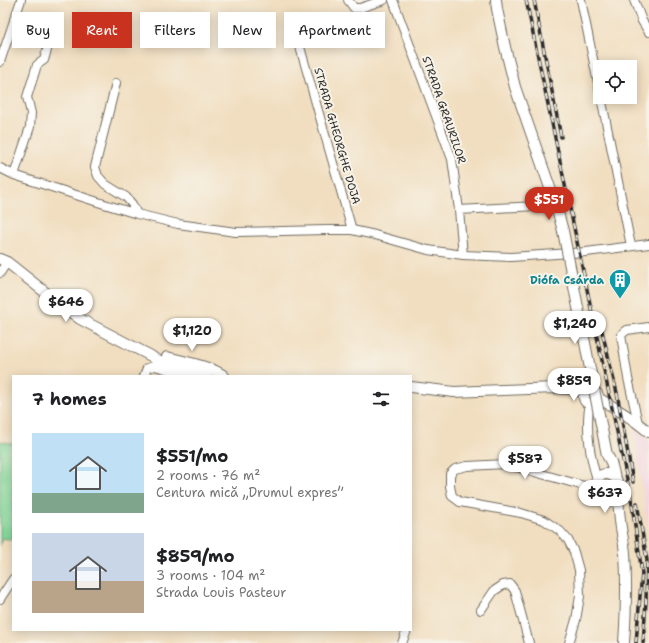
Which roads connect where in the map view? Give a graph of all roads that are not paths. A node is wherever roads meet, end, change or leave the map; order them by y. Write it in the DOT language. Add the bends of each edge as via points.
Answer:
graph roads {
  1 [pos="21,0"];
  2 [pos="348,0"];
  3 [pos="384,0"];
  4 [pos="393,0"];
  5 [pos="496,0"];
  6 [pos="581,0"];
  7 [pos="634,0"];
  8 [pos="16,12"];
  9 [pos="12,24"];
  10 [pos="649,32"];
  11 [pos="48,48"];
  12 [pos="300,48"];
  13 [pos="593,60"];
  14 [pos="0,62"];
  15 [pos="116,83"];
  16 [pos="602,104"];
  17 [pos="0,168"];
  18 [pos="14,175"];
  19 [pos="556,205"];
  20 [pos="459,210"];
  21 [pos="137,214"];
  22 [pos="352,230"];
  23 [pos="649,244"];
  24 [pos="631,246"];
  25 [pos="463,255"];
  26 [pos="3,260"];
  27 [pos="0,273"];
  28 [pos="649,327"];
  29 [pos="151,356"];
  30 [pos="189,374"];
  31 [pos="144,375"];
  32 [pos="223,375"];
  33 [pos="412,387"];
  34 [pos="594,401"];
  35 [pos="638,423"];
  36 [pos="649,432"];
  37 [pos="605,476"];
  38 [pos="595,490"];
  39 [pos="617,490"];
  40 [pos="606,498"];
  41 [pos="620,520"];
  42 [pos="12,581"];
  43 [pos="0,599"];
  44 [pos="481,610"];
  45 [pos="406,633"];
  46 [pos="402,643"];
  47 [pos="529,643"];
  48 [pos="569,643"];
  49 [pos="624,643"];
  1 -- 8 [label="street"];
  2 -- 3 [label="street" via="354,8"];
  4 -- 20 [label="street, STRADA GRAURILOR" via="452,159"];
  5 -- 19 [label="main road" via="515,87"];
  6 -- 13 [label="street"];
  7 -- 10 [label="street"];
  9 -- 14 [label="street"];
  11 -- 18 [label="street" via="44,60 37,65 26,97 30,126"];
  12 -- 22 [label="street, STRADA GHEORGHE DOJA"];
  15 -- 21 [label="street" via="96,167 98,176 105,184 126,197"];
  16 -- 24 [label="street"];
  17 -- 18 [label="street"];
  18 -- 21 [label="street"];
  19 -- 20 [label="street"];
  19 -- 37 [label="main road, bridge" via="564,232 607,455 611,462"];
  20 -- 25 [label="street, STRADA GRAURILOR"];
  21 -- 22 [label="street" via="178,224 236,232"];
  22 -- 25 [label="street" via="428,250"];
  23 -- 24 [label="street"];
  24 -- 25 [label="street" via="511,257"];
  26 -- 27 [label="street"];
  26 -- 29 [label="main road" via="80,319"];
  28 -- 35 [label="street" via="627,330 621,335"];
  29 -- 30 [label="main road"];
  29 -- 32 [label="main road" via="162,356 193,364"];
  30 -- 31 [label="street" via="155,366 147,368"];
  33 -- 34 [label="main road" via="454,392 571,389 586,393 593,391 597,394"];
  34 -- 35 [label="main road" via="620,411"];
  34 -- 37 [label="street" via="589,409 590,448 592,458"];
  35 -- 36 [label="main road"];
  37 -- 38 [label="main road" via="595,482"];
  37 -- 39 [label="main road" via="618,484"];
  38 -- 40 [label="main road"];
  38 -- 48 [label="street" via="506,464 467,466 455,469 450,474 452,496 460,502 521,513 544,520 560,530 568,540 579,570 580,596"];
  39 -- 40 [label="main road" via="613,496"];
  39 -- 41 [label="main road"];
  40 -- 41 [label="main road"];
  41 -- 49 [label="main road" via="625,553"];
  42 -- 43 [label="street"];
  44 -- 47 [label="street" via="494,591 510,584 515,591"];
  45 -- 46 [label="street"];
}
